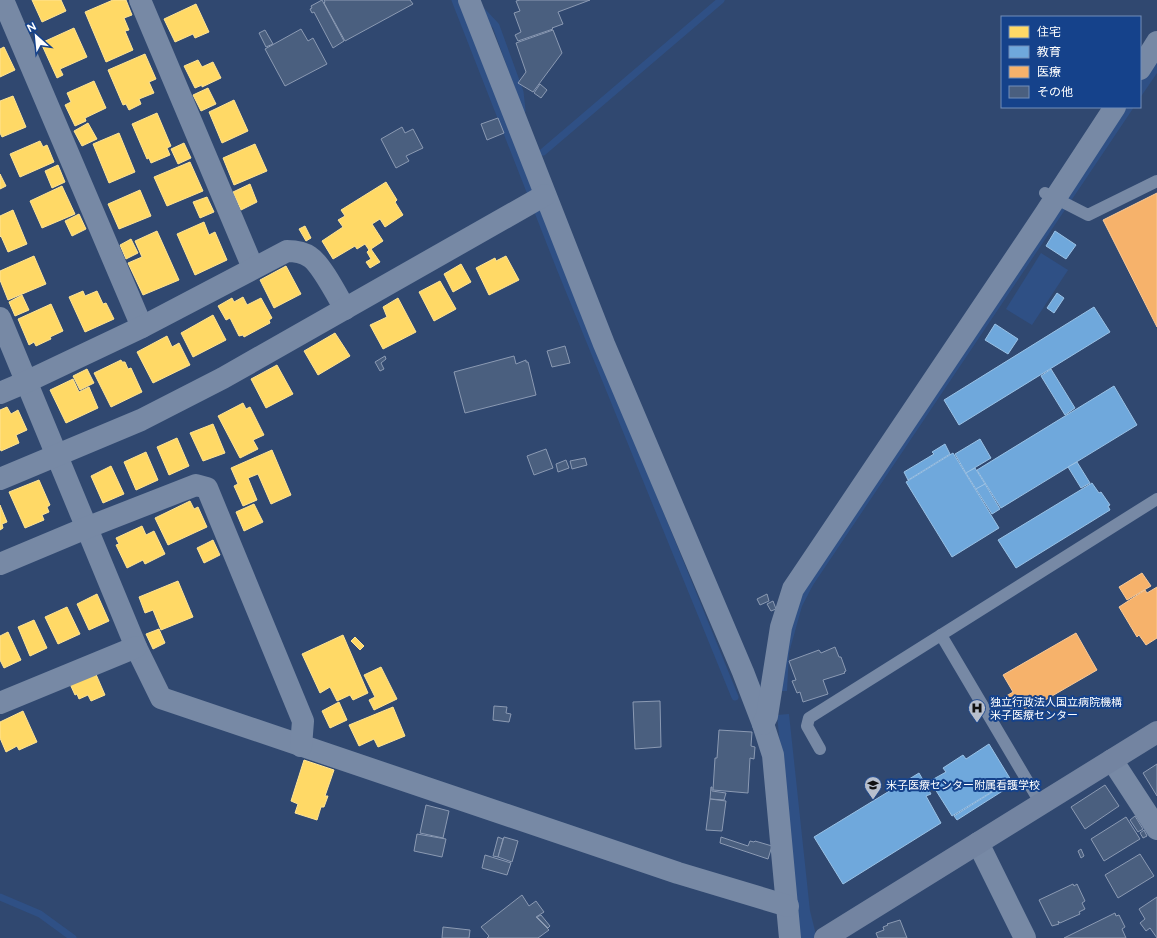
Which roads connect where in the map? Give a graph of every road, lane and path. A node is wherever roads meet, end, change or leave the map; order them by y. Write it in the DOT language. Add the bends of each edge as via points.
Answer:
graph roads {
  1 [pos="3,0"];
  2 [pos="140,0"];
  3 [pos="469,0"];
  4 [pos="1157,42"];
  5 [pos="1141,67"];
  6 [pos="1114,108"];
  7 [pos="1157,181"];
  8 [pos="545,195"];
  9 [pos="1057,200"];
  10 [pos="252,268"];
  11 [pos="346,309"];
  12 [pos="0,318"];
  13 [pos="142,328"];
  14 [pos="26,382"];
  15 [pos="0,393"];
  16 [pos="57,455"];
  17 [pos="0,479"];
  18 [pos="1157,499"];
  19 [pos="86,528"];
  20 [pos="0,564"];
  21 [pos="941,635"];
  22 [pos="136,647"];
  23 [pos="0,703"];
  24 [pos="763,724"];
  25 [pos="1157,732"];
  26 [pos="301,746"];
  27 [pos="820,749"];
  28 [pos="1112,760"];
  29 [pos="1042,804"];
  30 [pos="1157,829"];
  31 [pos="978,843"];
  32 [pos="788,906"];
  33 [pos="790,938"];
  34 [pos="825,938"];
  35 [pos="1025,938"];
  1 -- 13 [label="street"];
  2 -- 10 [label="street"];
  3 -- 8 [label="street"];
  4 -- 5 [label="street"];
  6 -- 9 [label="street"];
  7 -- 9 [label="lane" via="1088,215"];
  8 -- 11 [label="street"];
  8 -- 24 [label="street" via="604,344"];
  9 -- 24 [label="street" via="793,590 781,627 767,716"];
  10 -- 11 [label="street" via="286,251 299,251 317,263"];
  10 -- 13 [label="street"];
  11 -- 16 [label="street" via="223,378 141,420"];
  12 -- 14 [label="street"];
  13 -- 14 [label="street"];
  14 -- 15 [label="street"];
  14 -- 16 [label="street"];
  16 -- 17 [label="street"];
  16 -- 19 [label="street"];
  18 -- 21 [label="lane"];
  19 -- 20 [label="street"];
  19 -- 22 [label="street"];
  19 -- 26 [label="street" via="196,484 207,488 303,721"];
  21 -- 27 [label="lane" via="809,718 808,726"];
  21 -- 29 [label="lane"];
  22 -- 23 [label="street"];
  22 -- 26 [label="street" via="160,698"];
  24 -- 32 [label="street" via="772,755"];
  25 -- 28 [label="street"];
  26 -- 32 [label="street" via="678,872"];
  28 -- 29 [label="street"];
  28 -- 30 [label="street"];
  29 -- 31 [label="street"];
  31 -- 34 [label="street"];
  31 -- 35 [label="street"];
  32 -- 33 [label="street"];
}
